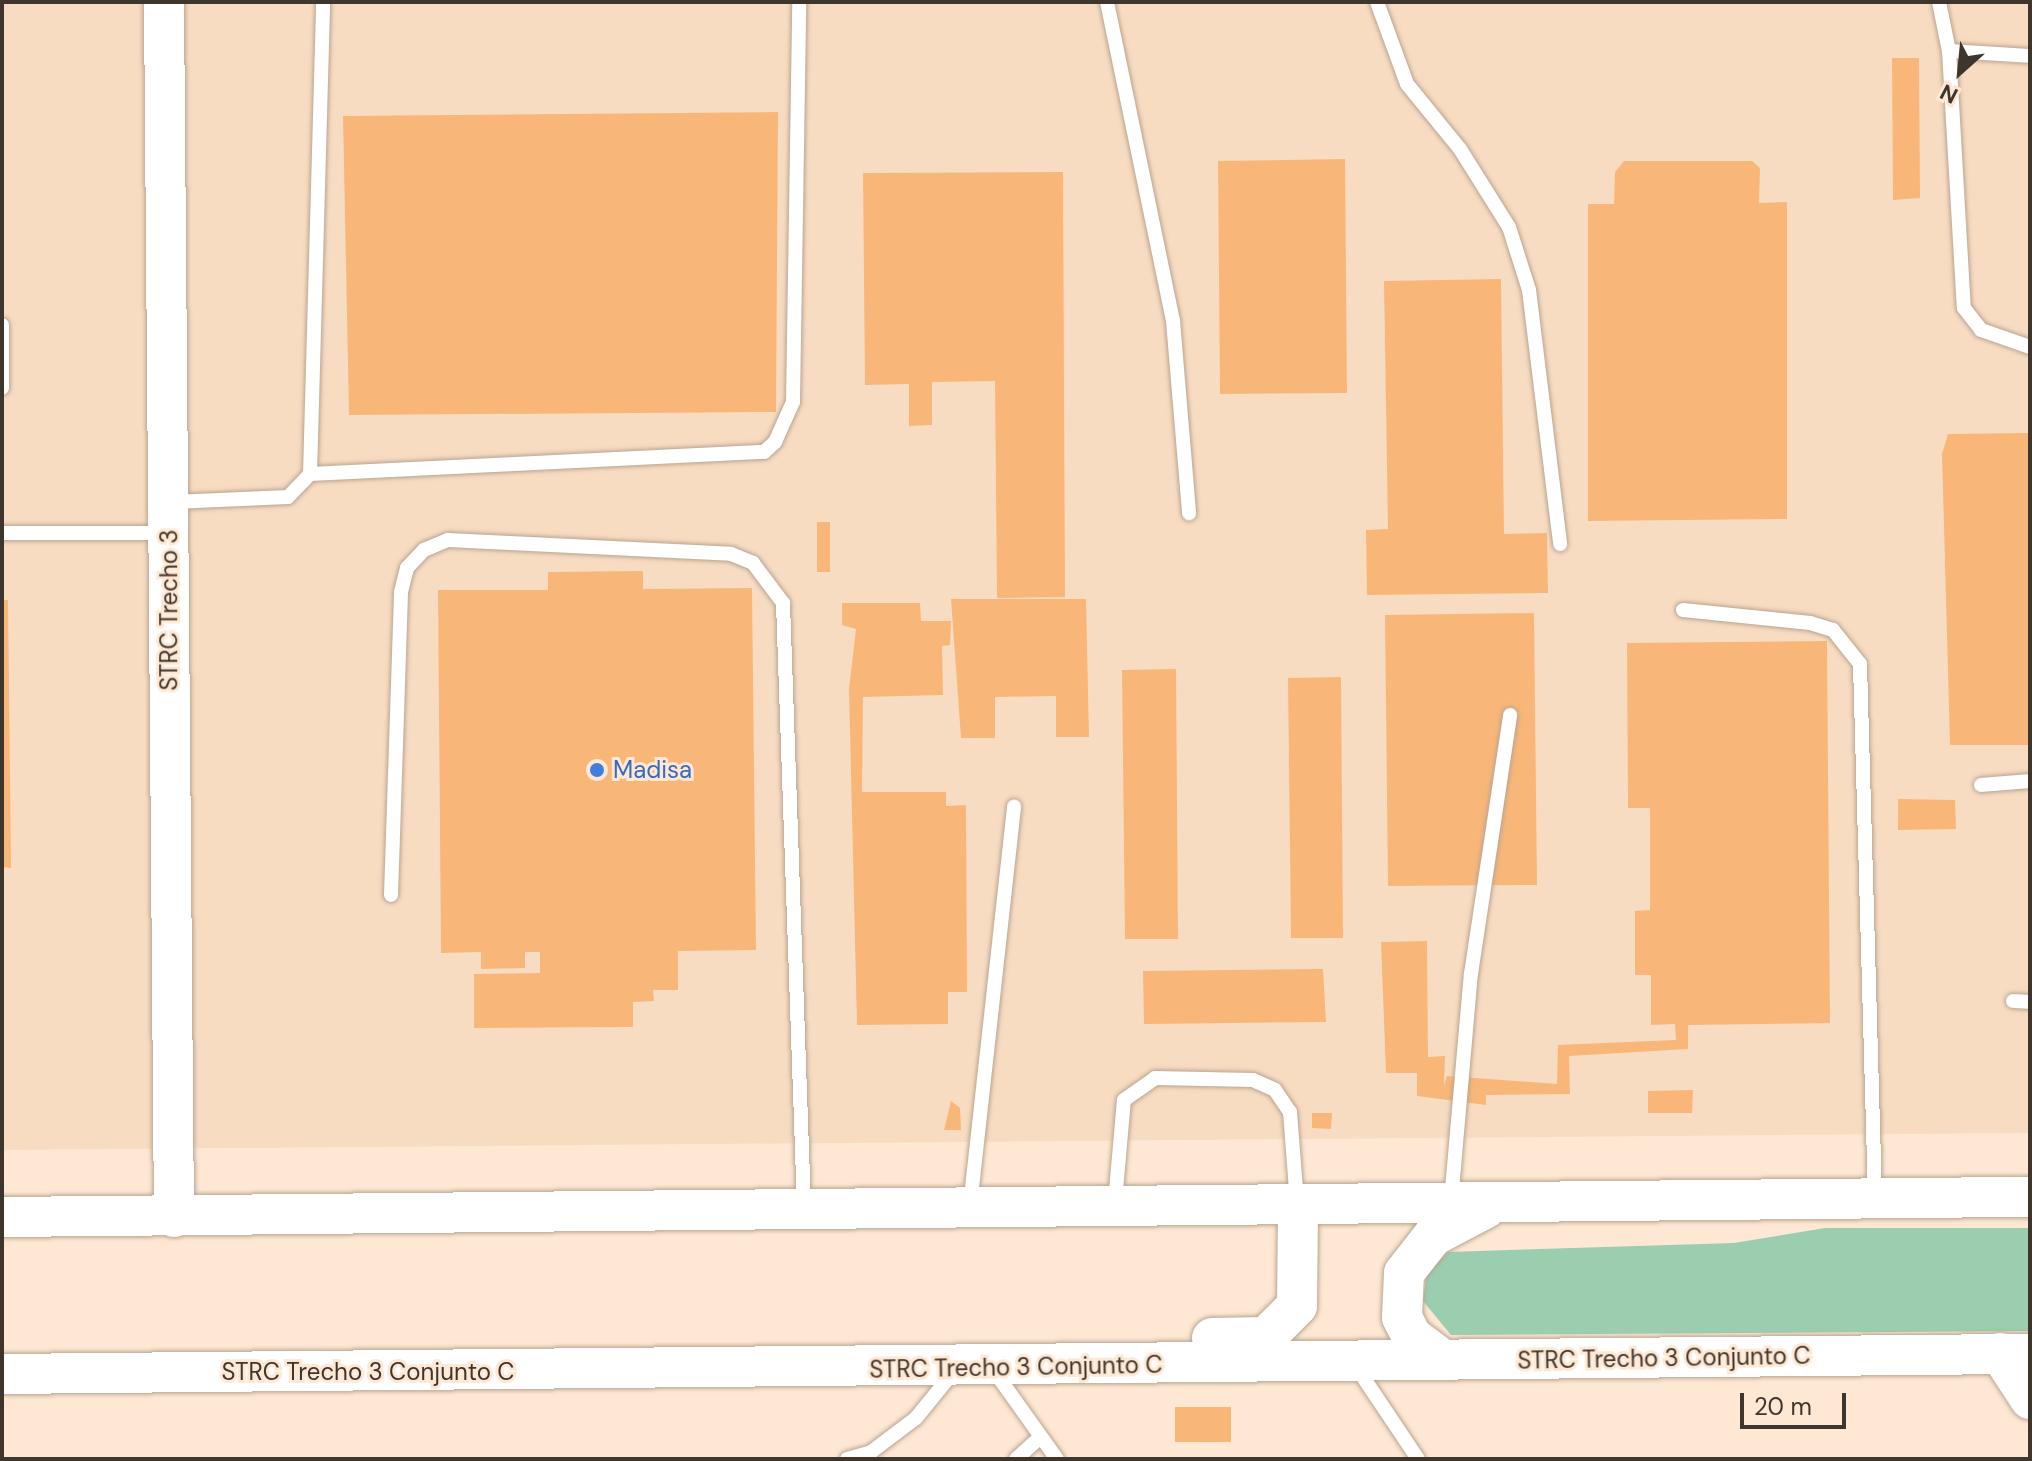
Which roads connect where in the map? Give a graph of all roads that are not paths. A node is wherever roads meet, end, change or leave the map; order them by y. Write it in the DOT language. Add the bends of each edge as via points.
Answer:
graph roads {
  1 [pos="164,2"];
  2 [pos="323,2"];
  3 [pos="799,2"];
  4 [pos="1107,2"];
  5 [pos="1377,2"];
  6 [pos="1939,2"];
  7 [pos="1949,51"];
  8 [pos="2030,56"];
  9 [pos="2,325"];
  10 [pos="2030,347"];
  11 [pos="2,388"];
  12 [pos="310,474"];
  13 [pos="1189,513"];
  14 [pos="168,518"];
  15 [pos="2,533"];
  16 [pos="1560,544"];
  17 [pos="1683,610"];
  18 [pos="1510,715"];
  19 [pos="2030,781"];
  20 [pos="1981,785"];
  21 [pos="1014,806"];
  22 [pos="391,895"];
  23 [pos="2013,1001"];
  24 [pos="2030,1002"];
  25 [pos="2030,1197"];
  26 [pos="1875,1198"];
  27 [pos="1450,1205"];
  28 [pos="1490,1206"];
  29 [pos="1298,1208"];
  30 [pos="1115,1209"];
  31 [pos="970,1210"];
  32 [pos="804,1212"];
  33 [pos="2,1217"];
  34 [pos="174,1217"];
  35 [pos="2015,1354"];
  36 [pos="1443,1360"];
  37 [pos="1352,1362"];
  38 [pos="987,1368"];
  39 [pos="2,1374"];
  40 [pos="2030,1399"];
  41 [pos="1039,1438"];
  42 [pos="847,1459"];
  43 [pos="1016,1459"];
  44 [pos="1057,1459"];
  45 [pos="1418,1459"];
  1 -- 14 [label="main road, STRC Trecho 3"];
  2 -- 12 [label="lane"];
  3 -- 12 [label="lane" via="793,402 775,442 764,452"];
  4 -- 13 [label="lane" via="1171,306"];
  5 -- 16 [label="lane" via="1407,84 1460,149 1509,227 1529,290"];
  6 -- 7 [label="lane"];
  7 -- 8 [label="lane"];
  7 -- 10 [label="lane" via="1964,308 1981,330"];
  9 -- 11 [label="lane"];
  12 -- 14 [label="lane" via="288,497"];
  14 -- 15 [label="lane"];
  14 -- 34 [label="main road, STRC Trecho 3"];
  17 -- 26 [label="lane" via="1833,630 1860,664"];
  18 -- 27 [label="lane" via="1471,974"];
  19 -- 20 [label="lane"];
  21 -- 31 [label="lane"];
  22 -- 32 [label="lane" via="401,592 407,568 424,550 448,540 731,554 753,563 783,603"];
  23 -- 24 [label="lane"];
  25 -- 26 [label="main road"];
  26 -- 28 [label="main road"];
  27 -- 28 [label="main road"];
  27 -- 29 [label="main road"];
  28 -- 36 [label="main road" via="1433,1236 1404,1273 1402,1317 1412,1337"];
  29 -- 30 [label="main road"];
  29 -- 30 [label="lane" via="1290,1112 1275,1090 1253,1080 1155,1078 1124,1100"];
  29 -- 38 [label="main road" via="1297,1306 1266,1337 1106,1341"];
  30 -- 31 [label="main road"];
  31 -- 32 [label="main road"];
  32 -- 34 [label="main road"];
  33 -- 34 [label="main road"];
  35 -- 36 [label="main road, STRC Trecho 3 Conjunto C"];
  35 -- 40 [label="main road"];
  36 -- 37 [label="main road, STRC Trecho 3 Conjunto C"];
  37 -- 38 [label="main road, STRC Trecho 3 Conjunto C"];
  37 -- 45 [label="lane"];
  38 -- 39 [label="main road, STRC Trecho 3 Conjunto C"];
  38 -- 41 [label="lane"];
  38 -- 42 [label="lane" via="871,1452"];
  41 -- 43 [label="lane"];
  41 -- 44 [label="lane"];
}
